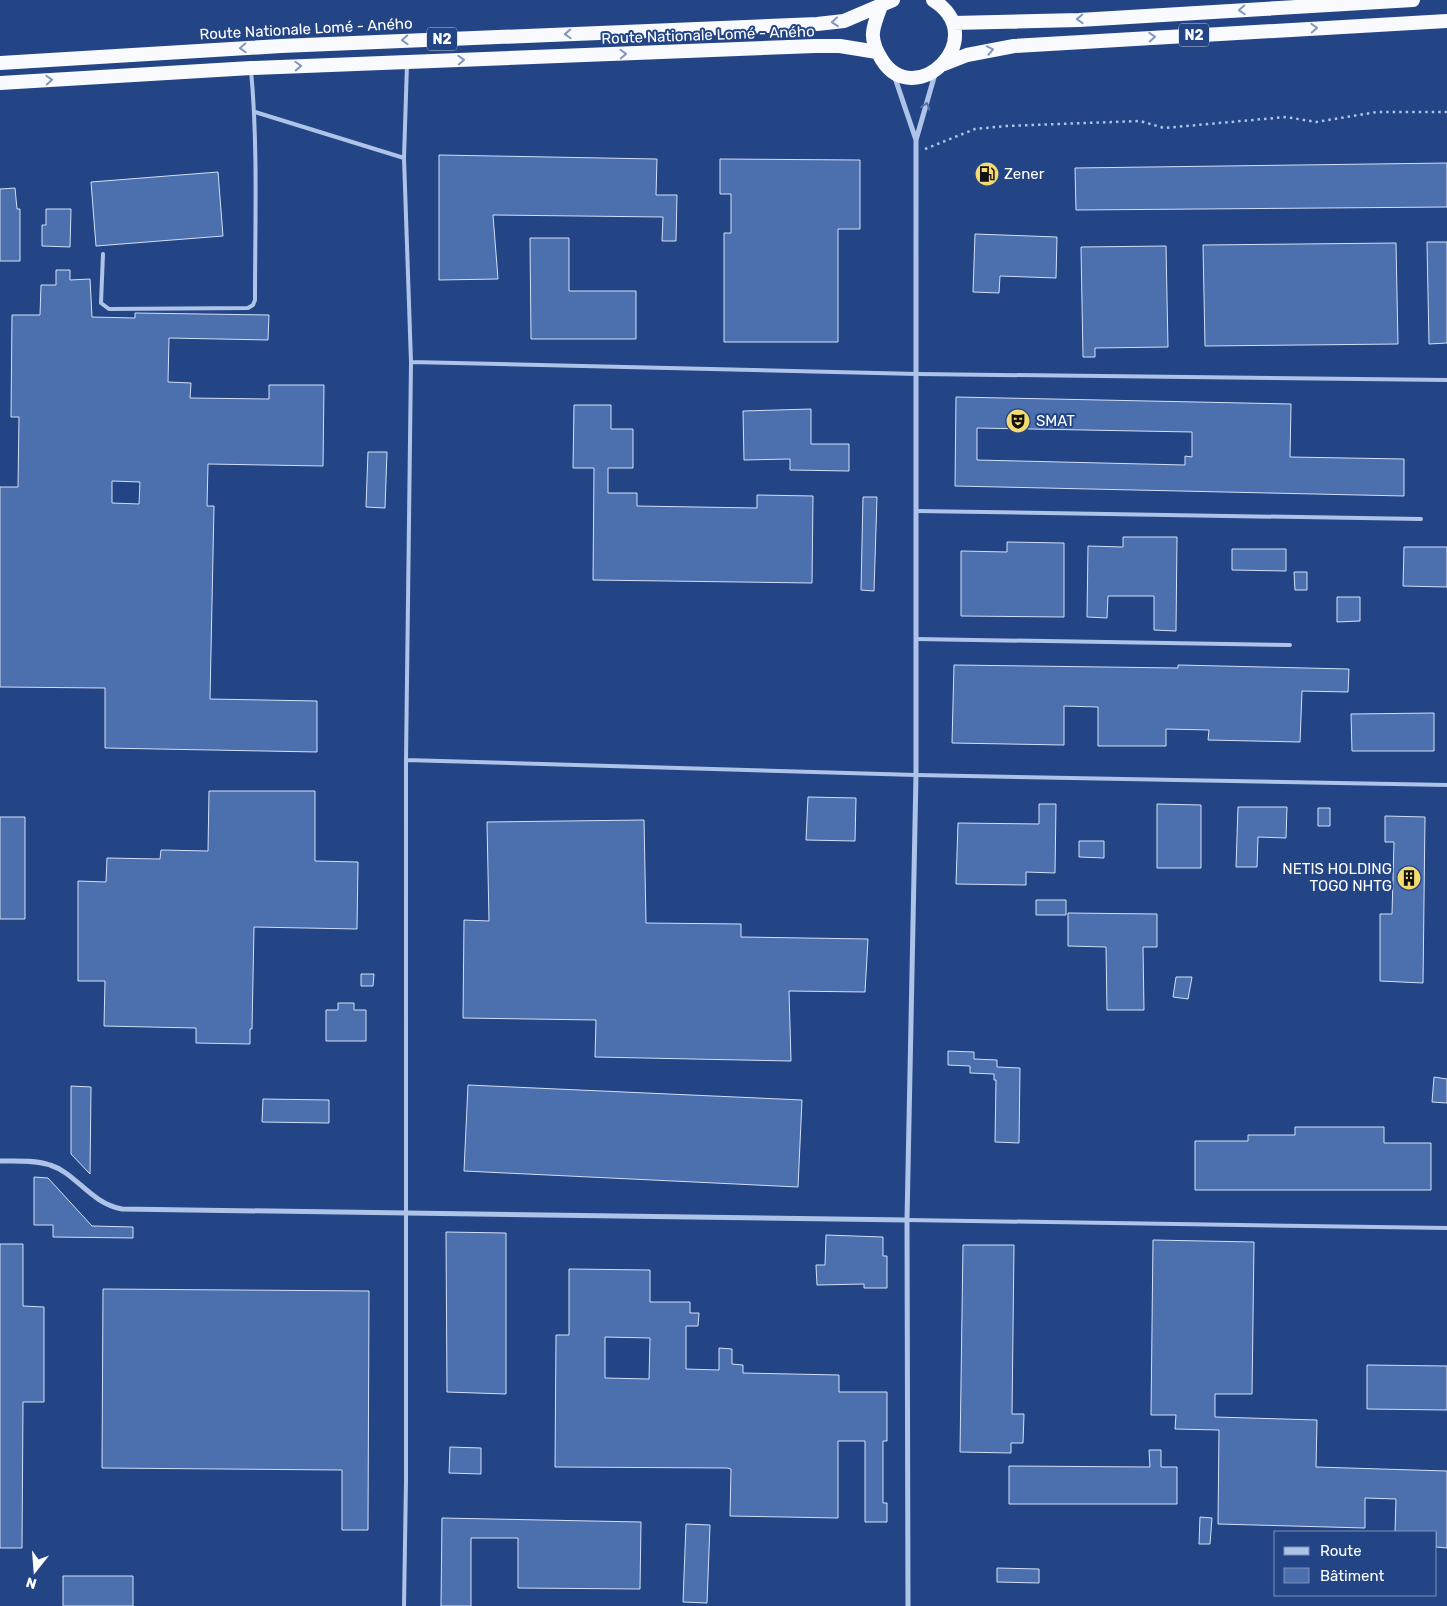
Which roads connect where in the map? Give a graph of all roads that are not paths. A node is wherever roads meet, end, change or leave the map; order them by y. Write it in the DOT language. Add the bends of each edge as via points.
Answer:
graph roads {
  1 [pos="933,0"];
  2 [pos="1413,0"];
  3 [pos="887,3"];
  4 [pos="1447,21"];
  5 [pos="953,23"];
  6 [pos="877,52"];
  7 [pos="407,62"];
  8 [pos="0,63"];
  9 [pos="940,67"];
  10 [pos="251,68"];
  11 [pos="894,72"];
  12 [pos="0,83"];
  13 [pos="255,112"];
  14 [pos="916,140"];
  15 [pos="404,158"];
  16 [pos="103,254"];
  17 [pos="411,362"];
  18 [pos="917,374"];
  19 [pos="1447,380"];
  20 [pos="916,510"];
  21 [pos="1421,519"];
  22 [pos="916,639"];
  23 [pos="1290,645"];
  24 [pos="406,760"];
  25 [pos="916,775"];
  26 [pos="1447,785"];
  27 [pos="0,1161"];
  28 [pos="405,1212"];
  29 [pos="907,1220"];
  30 [pos="1447,1228"];
  31 [pos="404,1606"];
  32 [pos="908,1606"];
  1 -- 5 [label="highway" via="948,13"];
  2 -- 5 [label="highway, N2, one-way" via="1080,20"];
  3 -- 6 [label="highway" via="872,29"];
  3 -- 8 [label="highway, Route Nationale Lomé - Aného / N2, one-way" via="844,20 817,24 291,46"];
  9 -- 4 [label="highway, N2, one-way" via="967,55 1014,46"];
  5 -- 9 [label="highway" via="954,45"];
  7 -- 6 [label="highway, Route Nationale Lomé - Aného / N2, one-way" via="815,46"];
  6 -- 11 [label="highway" via="886,67"];
  10 -- 7 [label="highway, Route Nationale Lomé - Aného / N2, one-way"];
  7 -- 15 [label="lane"];
  9 -- 11 [label="highway" via="915,77"];
  14 -- 9 [label="street, one-way"];
  12 -- 10 [label="highway, Route Nationale Lomé - Aného / N2, one-way"];
  10 -- 13 [label="lane"];
  11 -- 14 [label="street"];
  13 -- 15 [label="lane"];
  13 -- 16 [label="lane" via="253,305 248,308 109,310 101,303"];
  14 -- 18 [label="street"];
  15 -- 17 [label="lane"];
  17 -- 18 [label="lane"];
  17 -- 24 [label="lane"];
  18 -- 19 [label="lane"];
  18 -- 20 [label="street"];
  20 -- 21 [label="lane"];
  20 -- 22 [label="street"];
  22 -- 23 [label="lane"];
  22 -- 25 [label="street"];
  24 -- 25 [label="lane"];
  24 -- 28 [label="lane"];
  25 -- 26 [label="lane"];
  25 -- 29 [label="street"];
  27 -- 28 [label="street" via="52,1165 100,1201 122,1209"];
  28 -- 29 [label="street"];
  28 -- 31 [label="lane"];
  29 -- 30 [label="lane"];
  29 -- 32 [label="street"];
}
